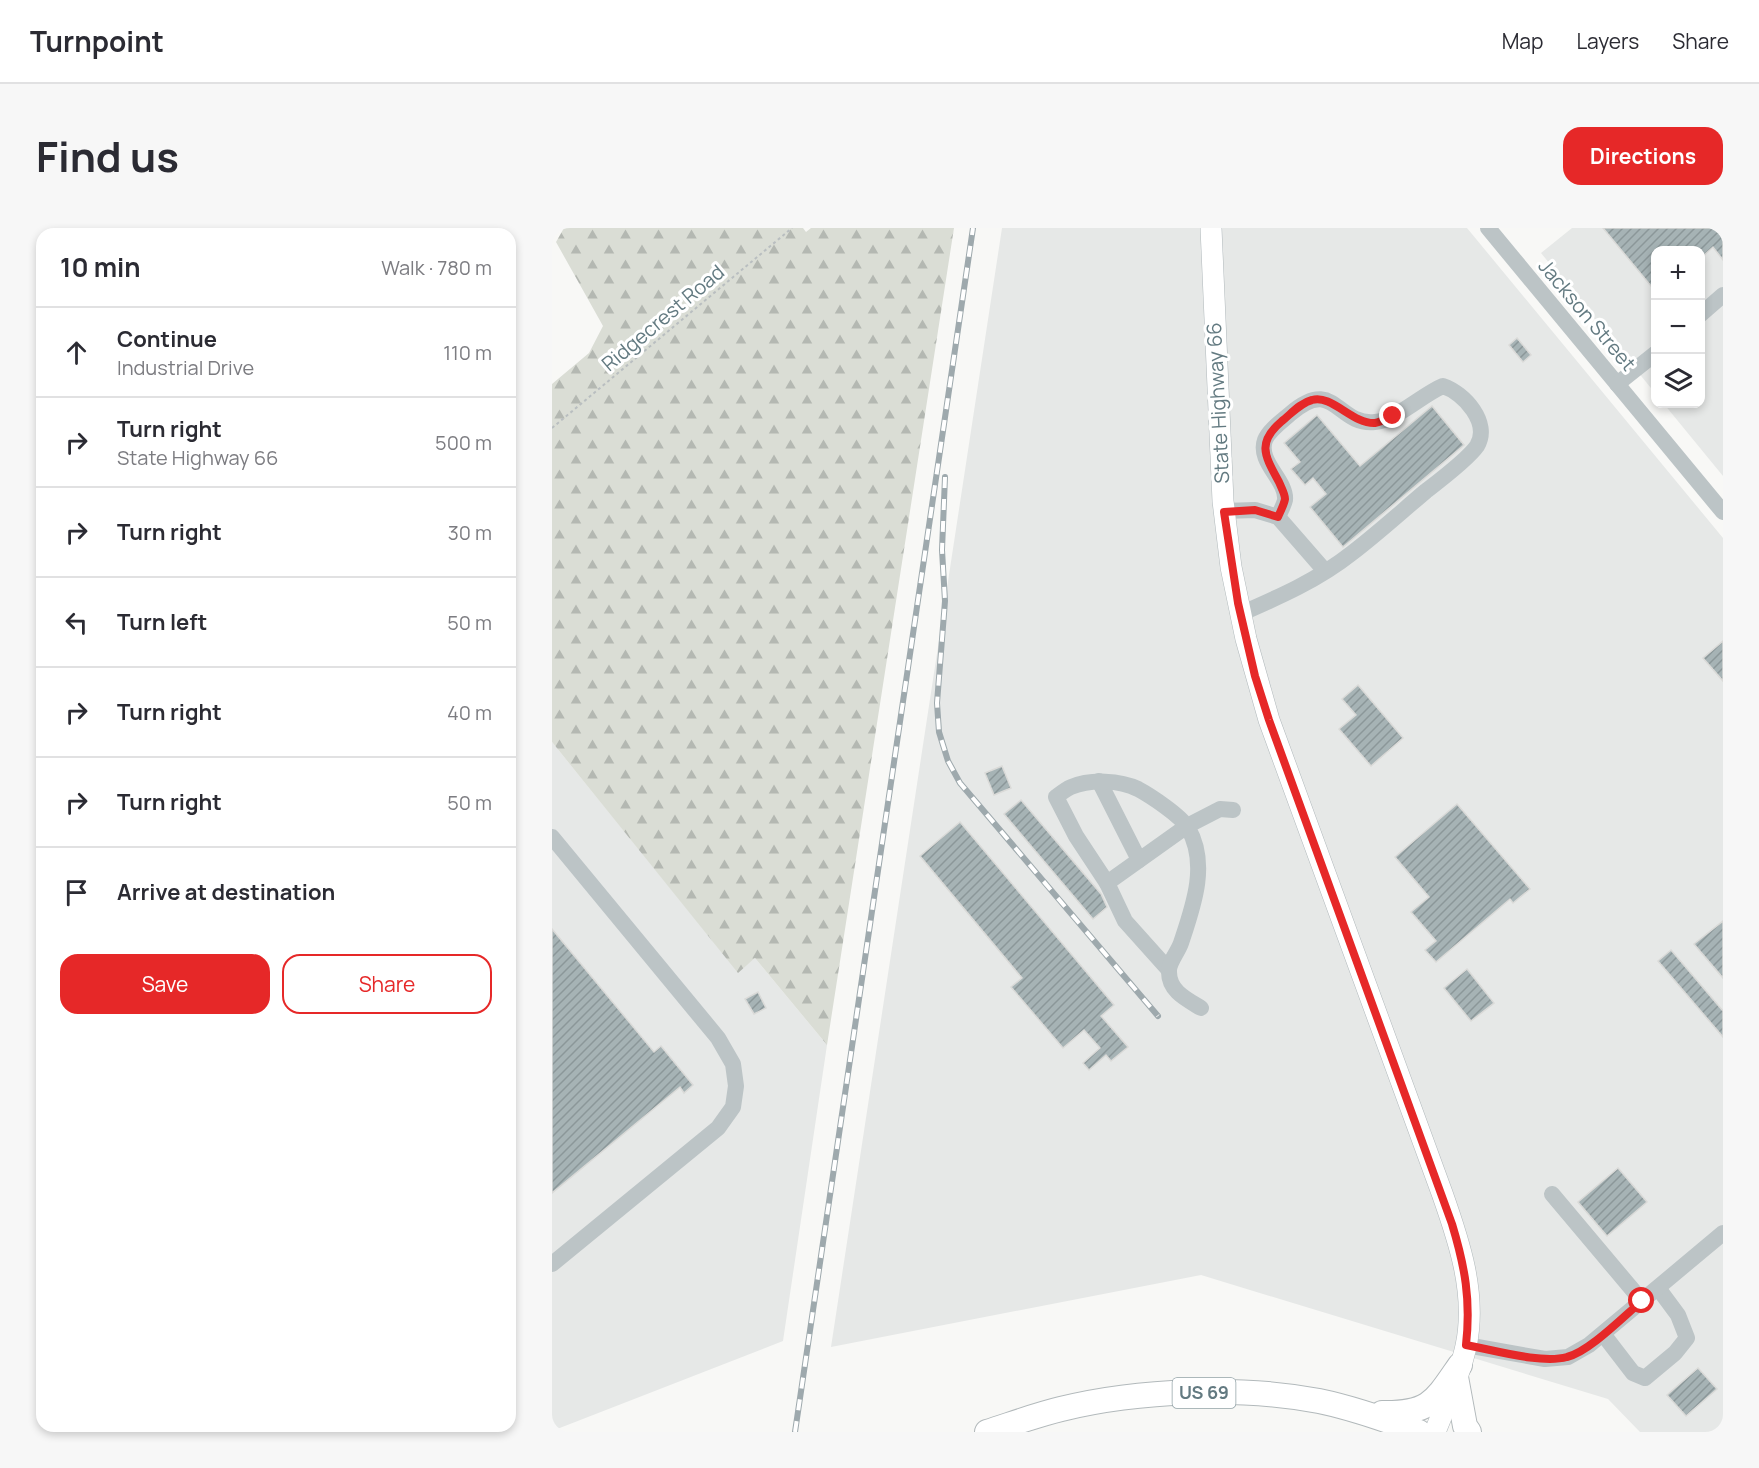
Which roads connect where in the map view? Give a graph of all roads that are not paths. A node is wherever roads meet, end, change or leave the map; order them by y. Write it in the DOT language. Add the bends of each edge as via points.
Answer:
graph roads {
  1 [pos="1211,228"];
  2 [pos="1488,228"];
  3 [pos="1723,295"];
  4 [pos="1705,311"];
  5 [pos="1655,354"];
  6 [pos="1617,384"];
  7 [pos="1224,512"];
  8 [pos="1723,512"];
  9 [pos="1278,517"];
  10 [pos="1325,571"];
  11 [pos="1240,614"];
  12 [pos="1100,781"];
  13 [pos="1233,810"];
  14 [pos="1187,826"];
  15 [pos="552,837"];
  16 [pos="1139,860"];
  17 [pos="1107,883"];
  18 [pos="1168,969"];
  19 [pos="1201,1008"];
  20 [pos="1552,1194"];
  21 [pos="1723,1233"];
  22 [pos="552,1264"];
  23 [pos="1658,1288"];
  24 [pos="1642,1301"];
  25 [pos="1603,1334"];
  26 [pos="1461,1362"];
  27 [pos="1358,1412"];
  28 [pos="987,1432"];
  29 [pos="1419,1432"];
  30 [pos="1435,1432"];
  31 [pos="1469,1432"];
  1 -- 7 [label="main road, State Highway 66"];
  2 -- 6 [label="street, Jackson Street"];
  3 -- 4 [label="street"];
  5 -- 6 [label="street"];
  6 -- 8 [label="street, Jackson Street"];
  7 -- 9 [label="street" via="1255,510"];
  7 -- 11 [label="main road, State Highway 66"];
  9 -- 10 [label="street"];
  9 -- 10 [label="street" via="1285,498 1268,462 1265,441 1299,406 1322,398 1360,420 1376,423 1443,386 1455,389 1465,398 1480,423 1477,446 1351,554"];
  10 -- 11 [label="street" via="1279,598"];
  11 -- 26 [label="main road, State Highway 66" via="1269,720 1452,1224 1469,1302"];
  12 -- 14 [label="street" via="1130,785 1153,797"];
  12 -- 16 [label="street"];
  12 -- 17 [label="street" via="1070,787 1056,797"];
  13 -- 14 [label="street" via="1220,809"];
  14 -- 16 [label="street"];
  14 -- 18 [label="street" via="1197,847 1198,889 1180,946"];
  15 -- 22 [label="street" via="718,1038 733,1064 736,1086 733,1107 718,1128"];
  16 -- 17 [label="street"];
  17 -- 18 [label="street" via="1125,921"];
  18 -- 19 [label="street" via="1178,993"];
  20 -- 24 [label="street"];
  21 -- 23 [label="street"];
  23 -- 24 [label="street"];
  23 -- 25 [label="street" via="1678,1315 1687,1338 1675,1353 1645,1378 1633,1373"];
  24 -- 25 [label="street"];
  25 -- 26 [label="street" via="1568,1357"];
  26 -- 27 [label="highway" via="1441,1393 1418,1411"];
  26 -- 30 [label="main road, State Highway 66"];
  26 -- 31 [label="highway" via="1460,1404"];
  27 -- 28 [label="highway, US 69" via="1319,1401 1251,1393 1180,1393 1061,1409"];
  27 -- 29 [label="highway, US 69"];
}
